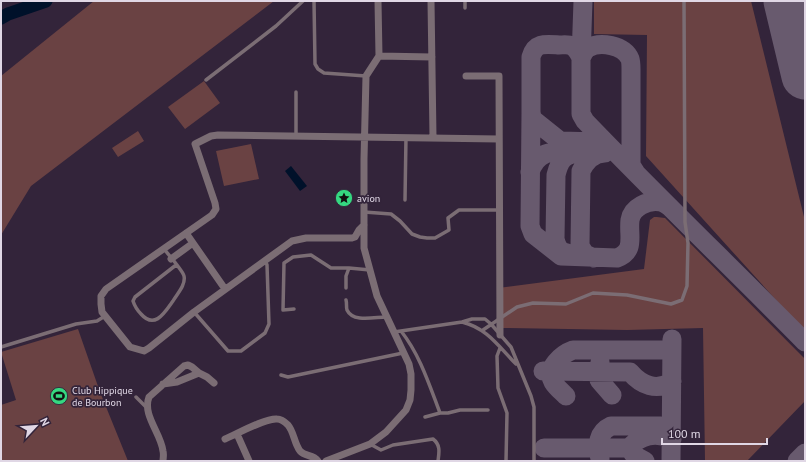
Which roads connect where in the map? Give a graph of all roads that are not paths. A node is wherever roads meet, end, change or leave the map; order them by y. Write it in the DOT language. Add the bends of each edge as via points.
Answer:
graph roads {
  1 [pos="303,1"];
  2 [pos="314,1"];
  3 [pos="378,1"];
  4 [pos="431,1"];
  5 [pos="465,1"];
  6 [pos="684,1"];
  7 [pos="465,8"];
  8 [pos="379,56"];
  9 [pos="432,57"];
  10 [pos="366,76"];
  11 [pos="466,76"];
  12 [pos="206,80"];
  13 [pos="296,92"];
  14 [pos="296,136"];
  15 [pos="364,137"];
  16 [pos="406,137"];
  17 [pos="433,137"];
  18 [pos="500,138"];
  19 [pos="405,200"];
  20 [pos="499,210"];
  21 [pos="364,212"];
  22 [pos="364,225"];
  23 [pos="186,233"];
  24 [pos="193,243"];
  25 [pos="164,248"];
  26 [pos="171,259"];
  27 [pos="265,260"];
  28 [pos="176,265"];
  29 [pos="349,268"];
  30 [pos="370,270"];
  31 [pos="346,288"];
  32 [pos="225,289"];
  33 [pos="346,300"];
  34 [pos="294,309"];
  35 [pos="194,312"];
  36 [pos="105,316"];
  37 [pos="386,317"];
  38 [pos="500,319"];
  39 [pos="462,322"];
  40 [pos="492,324"];
  41 [pos="483,330"];
  42 [pos="401,331"];
  43 [pos="393,332"];
  44 [pos="500,335"];
  45 [pos="1,347"];
  46 [pos="500,348"];
  47 [pos="404,353"];
  48 [pos="518,366"];
  49 [pos="198,373"];
  50 [pos="281,375"];
  51 [pos="163,384"];
  52 [pos="214,384"];
  53 [pos="136,397"];
  54 [pos="147,408"];
  55 [pos="488,410"];
  56 [pos="440,412"];
  57 [pos="425,417"];
  58 [pos="237,434"];
  59 [pos="225,439"];
  60 [pos="370,444"];
  61 [pos="163,461"];
  62 [pos="248,461"];
  63 [pos="318,461"];
  64 [pos="326,461"];
  65 [pos="438,461"];
  66 [pos="506,461"];
  67 [pos="534,461"];
  1 -- 12 [label="lane" via="276,26"];
  2 -- 10 [label="lane" via="315,64 318,69 324,73"];
  3 -- 8 [label="street"];
  4 -- 9 [label="street"];
  5 -- 7 [label="lane"];
  6 -- 38 [label="lane" via="685,222 688,243 687,286 682,300 671,304 627,295 593,293 566,304 533,303 517,307"];
  8 -- 9 [label="street"];
  8 -- 10 [label="street"];
  9 -- 17 [label="street"];
  10 -- 15 [label="street"];
  11 -- 18 [label="street" via="499,76"];
  13 -- 14 [label="lane"];
  14 -- 15 [label="street"];
  14 -- 23 [label="street" via="218,134 195,144 216,208 212,215"];
  15 -- 16 [label="street"];
  15 -- 21 [label="street"];
  16 -- 17 [label="street"];
  16 -- 19 [label="lane"];
  17 -- 18 [label="street"];
  18 -- 20 [label="street"];
  20 -- 21 [label="lane" via="459,210 448,218 449,230 435,238 412,234 391,214"];
  20 -- 38 [label="street"];
  21 -- 22 [label="street"];
  22 -- 27 [label="street" via="352,238 306,238 292,241"];
  22 -- 30 [label="street" via="364,248"];
  23 -- 24 [label="street"];
  23 -- 25 [label="street"];
  24 -- 26 [label="street"];
  24 -- 32 [label="street"];
  25 -- 26 [label="lane"];
  25 -- 36 [label="street" via="106,289 101,296 102,312"];
  26 -- 28 [label="lane"];
  27 -- 32 [label="street"];
  27 -- 35 [label="lane" via="269,324 265,333 241,351 228,351"];
  28 -- 28 [label="lane" via="184,276 183,285 158,319 145,319 135,307 135,297"];
  29 -- 30 [label="lane"];
  29 -- 31 [label="lane"];
  29 -- 34 [label="lane" via="331,268 311,255 293,257 284,263 283,310"];
  30 -- 37 [label="street"];
  32 -- 35 [label="street"];
  33 -- 37 [label="lane" via="347,309 359,318"];
  35 -- 36 [label="street" via="144,350 130,347"];
  36 -- 45 [label="lane" via="97,321 76,324"];
  37 -- 43 [label="street"];
  38 -- 40 [label="lane"];
  38 -- 44 [label="street"];
  39 -- 40 [label="lane" via="485,319"];
  39 -- 41 [label="lane"];
  39 -- 42 [label="lane"];
  40 -- 41 [label="lane"];
  40 -- 44 [label="lane"];
  41 -- 46 [label="lane"];
  42 -- 43 [label="lane"];
  42 -- 56 [label="lane" via="421,364"];
  43 -- 47 [label="street"];
  44 -- 48 [label="lane" via="511,347"];
  46 -- 48 [label="lane"];
  46 -- 66 [label="lane" via="497,356 498,388 507,413"];
  47 -- 50 [label="lane" via="288,377"];
  47 -- 60 [label="street" via="411,374 410,400 406,410 386,432"];
  48 -- 67 [label="lane" via="534,407"];
  49 -- 51 [label="street" via="177,382"];
  49 -- 51 [label="street" via="192,366 184,366"];
  49 -- 52 [label="street"];
  51 -- 54 [label="street" via="149,397"];
  53 -- 54 [label="lane"];
  54 -- 61 [label="street" via="162,446"];
  55 -- 56 [label="lane"];
  56 -- 57 [label="lane"];
  58 -- 59 [label="street"];
  58 -- 62 [label="street"];
  58 -- 63 [label="street" via="268,420 284,421 289,426 298,450"];
  60 -- 64 [label="street"];
  60 -- 65 [label="lane" via="381,450 393,445 433,439 439,448"];
}
